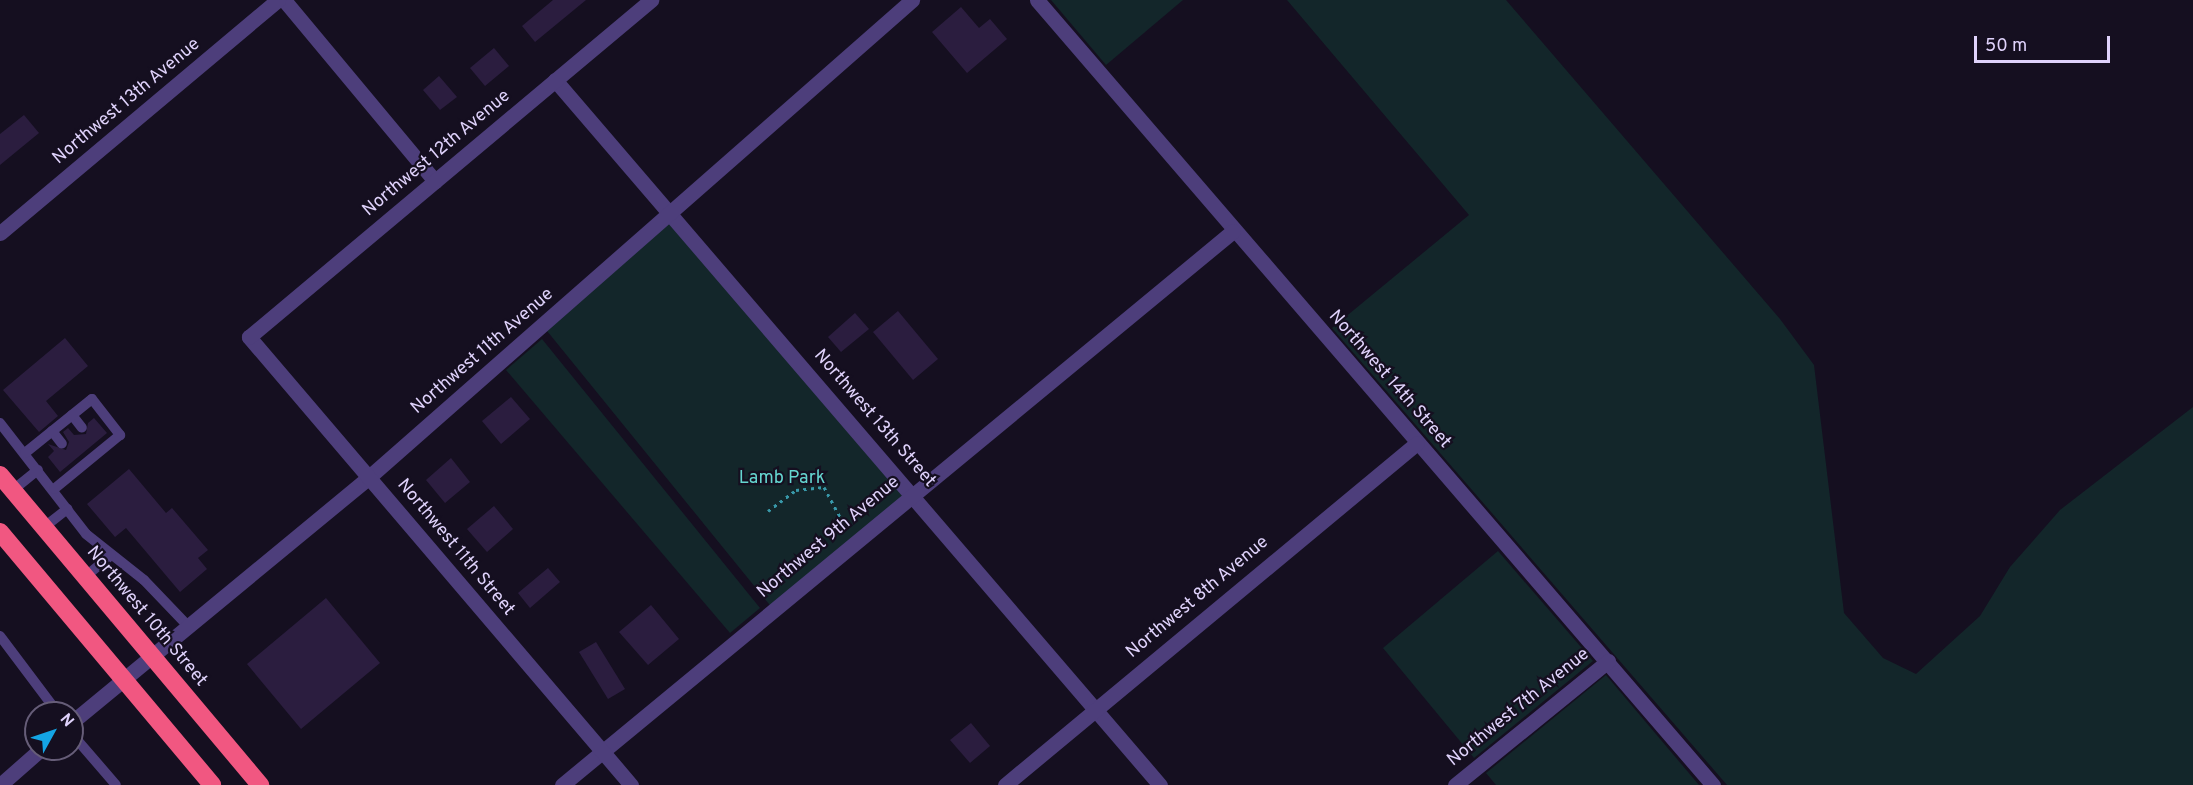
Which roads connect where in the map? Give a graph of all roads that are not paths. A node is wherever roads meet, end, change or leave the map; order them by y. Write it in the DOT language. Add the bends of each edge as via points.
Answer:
graph roads {
  1 [pos="278,0"];
  2 [pos="284,0"];
  3 [pos="651,0"];
  4 [pos="912,0"];
  5 [pos="1037,0"];
  6 [pos="555,80"];
  7 [pos="435,181"];
  8 [pos="671,215"];
  9 [pos="1233,231"];
  10 [pos="0,233"];
  11 [pos="249,337"];
  12 [pos="72,415"];
  13 [pos="0,423"];
  14 [pos="82,428"];
  15 [pos="52,431"];
  16 [pos="1417,443"];
  17 [pos="62,444"];
  18 [pos="25,453"];
  19 [pos="38,470"];
  20 [pos="0,475"];
  21 [pos="369,477"];
  22 [pos="54,489"];
  23 [pos="13,490"];
  24 [pos="913,493"];
  25 [pos="67,509"];
  26 [pos="44,528"];
  27 [pos="0,532"];
  28 [pos="111,555"];
  29 [pos="85,577"];
  30 [pos="187,625"];
  31 [pos="0,636"];
  32 [pos="150,655"];
  33 [pos="1608,661"];
  34 [pos="122,679"];
  35 [pos="49,701"];
  36 [pos="1096,708"];
  37 [pos="84,712"];
  38 [pos="84,748"];
  39 [pos="602,751"];
  40 [pos="27,761"];
  41 [pos="0,785"];
  42 [pos="116,785"];
  43 [pos="212,785"];
  44 [pos="260,785"];
  45 [pos="562,785"];
  46 [pos="631,785"];
  47 [pos="1005,785"];
  48 [pos="1160,785"];
  49 [pos="1455,785"];
  50 [pos="1713,785"];
  1 -- 10 [label="street, Northwest 13th Avenue"];
  2 -- 7 [label="street"];
  3 -- 6 [label="street, Northwest 12th Avenue"];
  4 -- 8 [label="street, Northwest 11th Avenue"];
  5 -- 9 [label="street, Northwest 14th Street"];
  6 -- 7 [label="street, Northwest 12th Avenue"];
  6 -- 8 [label="street, Northwest 13th Street"];
  7 -- 11 [label="street, Northwest 12th Avenue"];
  8 -- 21 [label="street, Northwest 11th Avenue"];
  8 -- 24 [label="street, Northwest 13th Street"];
  9 -- 16 [label="street, Northwest 14th Street"];
  9 -- 24 [label="street, Northwest 9th Avenue"];
  11 -- 21 [label="street, Northwest 11th Street"];
  12 -- 14 [label="lane"];
  12 -- 15 [label="lane"];
  12 -- 22 [label="lane" via="92,399 120,435 78,463"];
  13 -- 18 [label="lane"];
  15 -- 17 [label="lane"];
  15 -- 18 [label="lane"];
  16 -- 33 [label="street, Northwest 14th Street"];
  16 -- 36 [label="street, Northwest 8th Avenue"];
  18 -- 19 [label="lane"];
  19 -- 22 [label="lane"];
  19 -- 23 [label="lane"];
  20 -- 23 [label="highway, Northwest 10th Street"];
  21 -- 30 [label="street, Northwest 11th Avenue"];
  21 -- 39 [label="street, Northwest 11th Street"];
  22 -- 25 [label="lane"];
  23 -- 26 [label="highway, Northwest 10th Street"];
  24 -- 36 [label="street, Northwest 13th Street"];
  24 -- 39 [label="street, Northwest 9th Avenue"];
  25 -- 26 [label="lane"];
  25 -- 28 [label="lane" via="86,534"];
  26 -- 29 [label="highway, Northwest 10th Street"];
  27 -- 34 [label="highway"];
  28 -- 29 [label="lane"];
  28 -- 30 [label="lane" via="144,580"];
  29 -- 32 [label="highway, Northwest 10th Street"];
  30 -- 32 [label="street, Northwest 11th Avenue"];
  31 -- 35 [label="lane"];
  32 -- 34 [label="street, Northwest 11th Avenue"];
  32 -- 44 [label="highway, Northwest 10th Street"];
  33 -- 49 [label="street, Northwest 7th Avenue"];
  33 -- 50 [label="street, Northwest 14th Street"];
  34 -- 37 [label="street, Northwest 11th Avenue"];
  34 -- 43 [label="highway"];
  36 -- 47 [label="street, Northwest 8th Avenue"];
  36 -- 48 [label="street, Northwest 13th Street"];
  38 -- 42 [label="lane"];
  39 -- 45 [label="street, Northwest 9th Avenue"];
  39 -- 46 [label="street, Northwest 11th Street"];
  40 -- 41 [label="street"];
}
